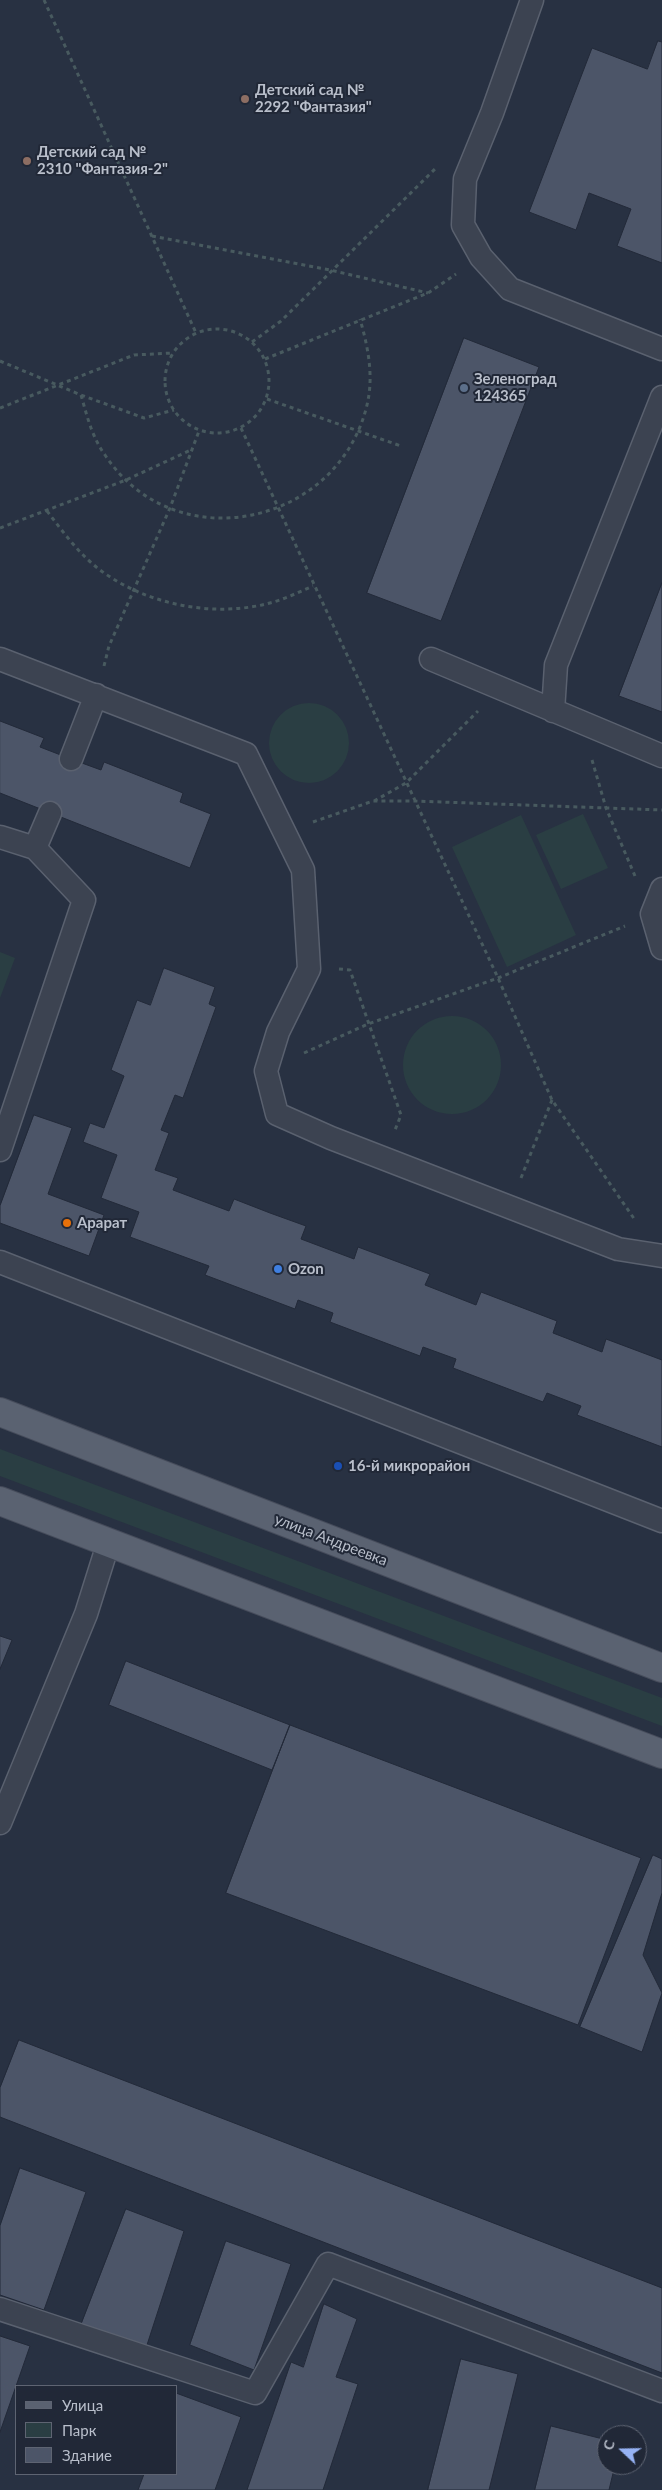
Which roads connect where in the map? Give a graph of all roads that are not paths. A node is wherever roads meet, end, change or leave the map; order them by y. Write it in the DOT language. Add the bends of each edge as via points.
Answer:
graph roads {
  1 [pos="532,0"];
  2 [pos="662,349"];
  3 [pos="662,397"];
  4 [pos="0,659"];
  5 [pos="431,659"];
  6 [pos="96,695"];
  7 [pos="553,711"];
  8 [pos="662,756"];
  9 [pos="71,759"];
  10 [pos="50,812"];
  11 [pos="0,837"];
  12 [pos="35,848"];
  13 [pos="662,889"];
  14 [pos="662,948"];
  15 [pos="0,1150"];
  16 [pos="662,1257"];
  17 [pos="0,1262"];
  18 [pos="0,1412"];
  19 [pos="0,1500"];
  20 [pos="662,1522"];
  21 [pos="109,1541"];
  22 [pos="662,1668"];
  23 [pos="662,1754"];
  24 [pos="0,1823"];
  25 [pos="0,2309"];
  26 [pos="662,2391"];
  1 -- 2 [label="lane" via="465,179 462,224 481,257 510,288"];
  3 -- 7 [label="lane" via="556,665"];
  4 -- 6 [label="lane"];
  5 -- 7 [label="lane"];
  6 -- 9 [label="lane"];
  6 -- 16 [label="lane" via="246,754 303,870 310,968 278,1032 266,1071 277,1114 618,1249"];
  7 -- 8 [label="lane"];
  10 -- 12 [label="lane"];
  11 -- 12 [label="lane"];
  12 -- 15 [label="lane" via="84,900"];
  13 -- 14 [label="lane" via="652,914"];
  17 -- 20 [label="lane"];
  18 -- 22 [label="main road, улица Андреевка"];
  19 -- 21 [label="main road"];
  21 -- 23 [label="main road"];
  21 -- 24 [label="lane" via="86,1614"];
  25 -- 26 [label="lane" via="255,2393 328,2264"];
}
